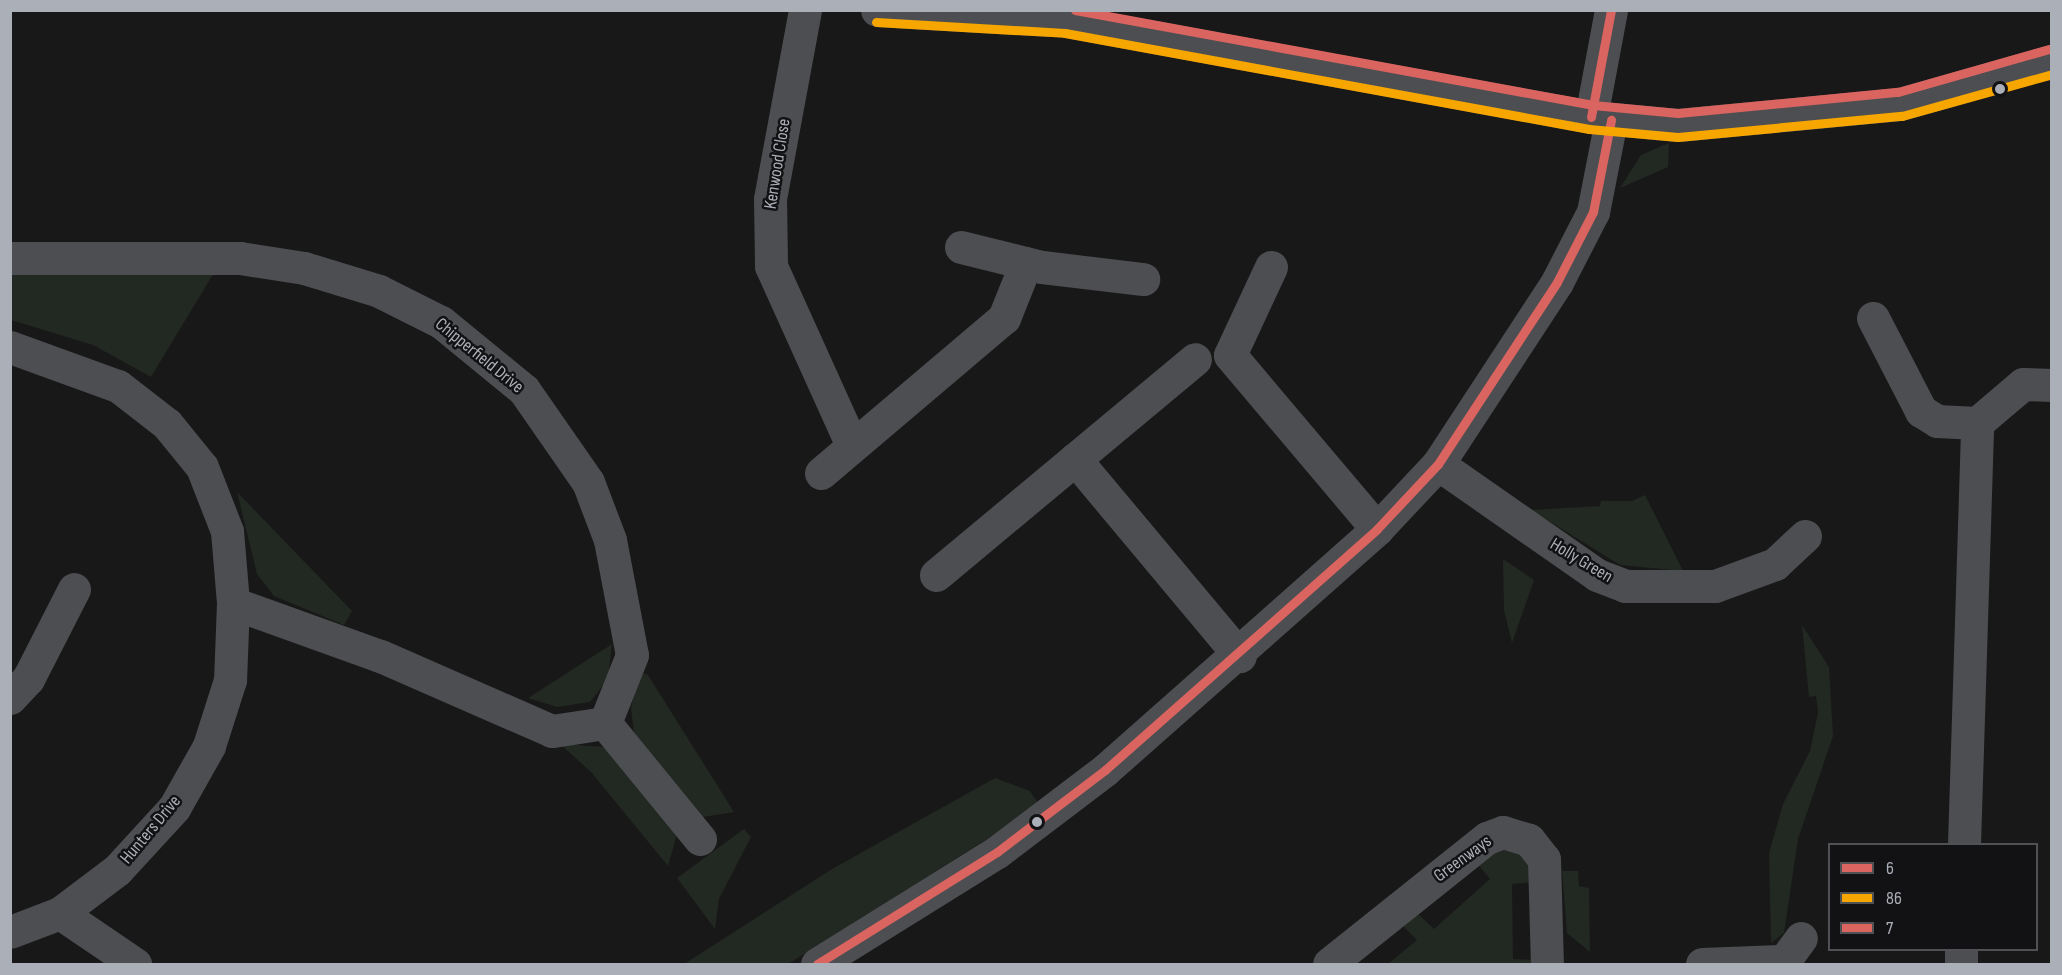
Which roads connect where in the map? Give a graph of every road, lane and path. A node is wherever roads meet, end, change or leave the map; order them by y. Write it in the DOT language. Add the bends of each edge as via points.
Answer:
graph roads {
  1 [pos="805,10"];
  2 [pos="877,10"];
  3 [pos="1611,10"];
  4 [pos="933,14"];
  5 [pos="2052,61"];
  6 [pos="2003,77"];
  7 [pos="2052,88"];
  8 [pos="1601,118"];
  9 [pos="961,247"];
  10 [pos="10,258"];
  11 [pos="1026,263"];
  12 [pos="1271,267"];
  13 [pos="1143,279"];
  14 [pos="1873,318"];
  15 [pos="10,347"];
  16 [pos="1195,359"];
  17 [pos="2052,386"];
  18 [pos="1977,423"];
  19 [pos="852,445"];
  20 [pos="1075,459"];
  21 [pos="1438,464"];
  22 [pos="820,473"];
  23 [pos="1377,529"];
  24 [pos="1805,536"];
  25 [pos="936,575"];
  26 [pos="74,589"];
  27 [pos="233,603"];
  28 [pos="1240,656"];
  29 [pos="10,698"];
  30 [pos="605,723"];
  31 [pos="700,839"];
  32 [pos="1964,843"];
  33 [pos="60,913"];
  34 [pos="10,932"];
  35 [pos="1787,954"];
  36 [pos="135,964"];
  37 [pos="817,964"];
  38 [pos="1329,964"];
  39 [pos="1547,964"];
  40 [pos="1702,964"];
  1 -- 19 [label="street, Kenwood Close" via="770,199 771,266"];
  2 -- 4 [label="street"];
  3 -- 8 [label="street"];
  4 -- 8 [label="street" via="1066,21"];
  5 -- 6 [label="street"];
  6 -- 7 [label="street"];
  6 -- 8 [label="street" via="1900,104 1678,125"];
  8 -- 21 [label="street" via="1593,212 1557,282"];
  9 -- 11 [label="street"];
  10 -- 30 [label="street, Chipperfield Drive" via="240,258 294,266 379,291 441,322 524,390 588,482 610,540 632,655"];
  11 -- 13 [label="street"];
  11 -- 19 [label="street" via="1017,298 1004,318 927,388"];
  12 -- 23 [label="street" via="1230,355"];
  14 -- 18 [label="street" via="1921,411 1937,421"];
  15 -- 27 [label="street" via="118,386 167,424 202,467 228,531"];
  16 -- 20 [label="street"];
  17 -- 18 [label="street" via="2023,384"];
  18 -- 32 [label="street"];
  19 -- 22 [label="street"];
  20 -- 25 [label="street"];
  20 -- 28 [label="street"];
  21 -- 23 [label="street"];
  21 -- 24 [label="street, Holly Green" via="1597,575 1625,586 1715,586 1775,564"];
  23 -- 28 [label="street"];
  26 -- 29 [label="street" via="28,679"];
  27 -- 30 [label="street" via="380,656 552,731"];
  27 -- 33 [label="street, Hunters Drive" via="230,680 209,746 174,808 117,870"];
  28 -- 37 [label="street" via="998,852"];
  30 -- 31 [label="street"];
  33 -- 34 [label="street, Hunters Drive"];
  33 -- 36 [label="street"];
  35 -- 40 [label="street"];
  38 -- 39 [label="street, Greenways" via="1486,838 1503,832 1529,840 1544,859"];
}
